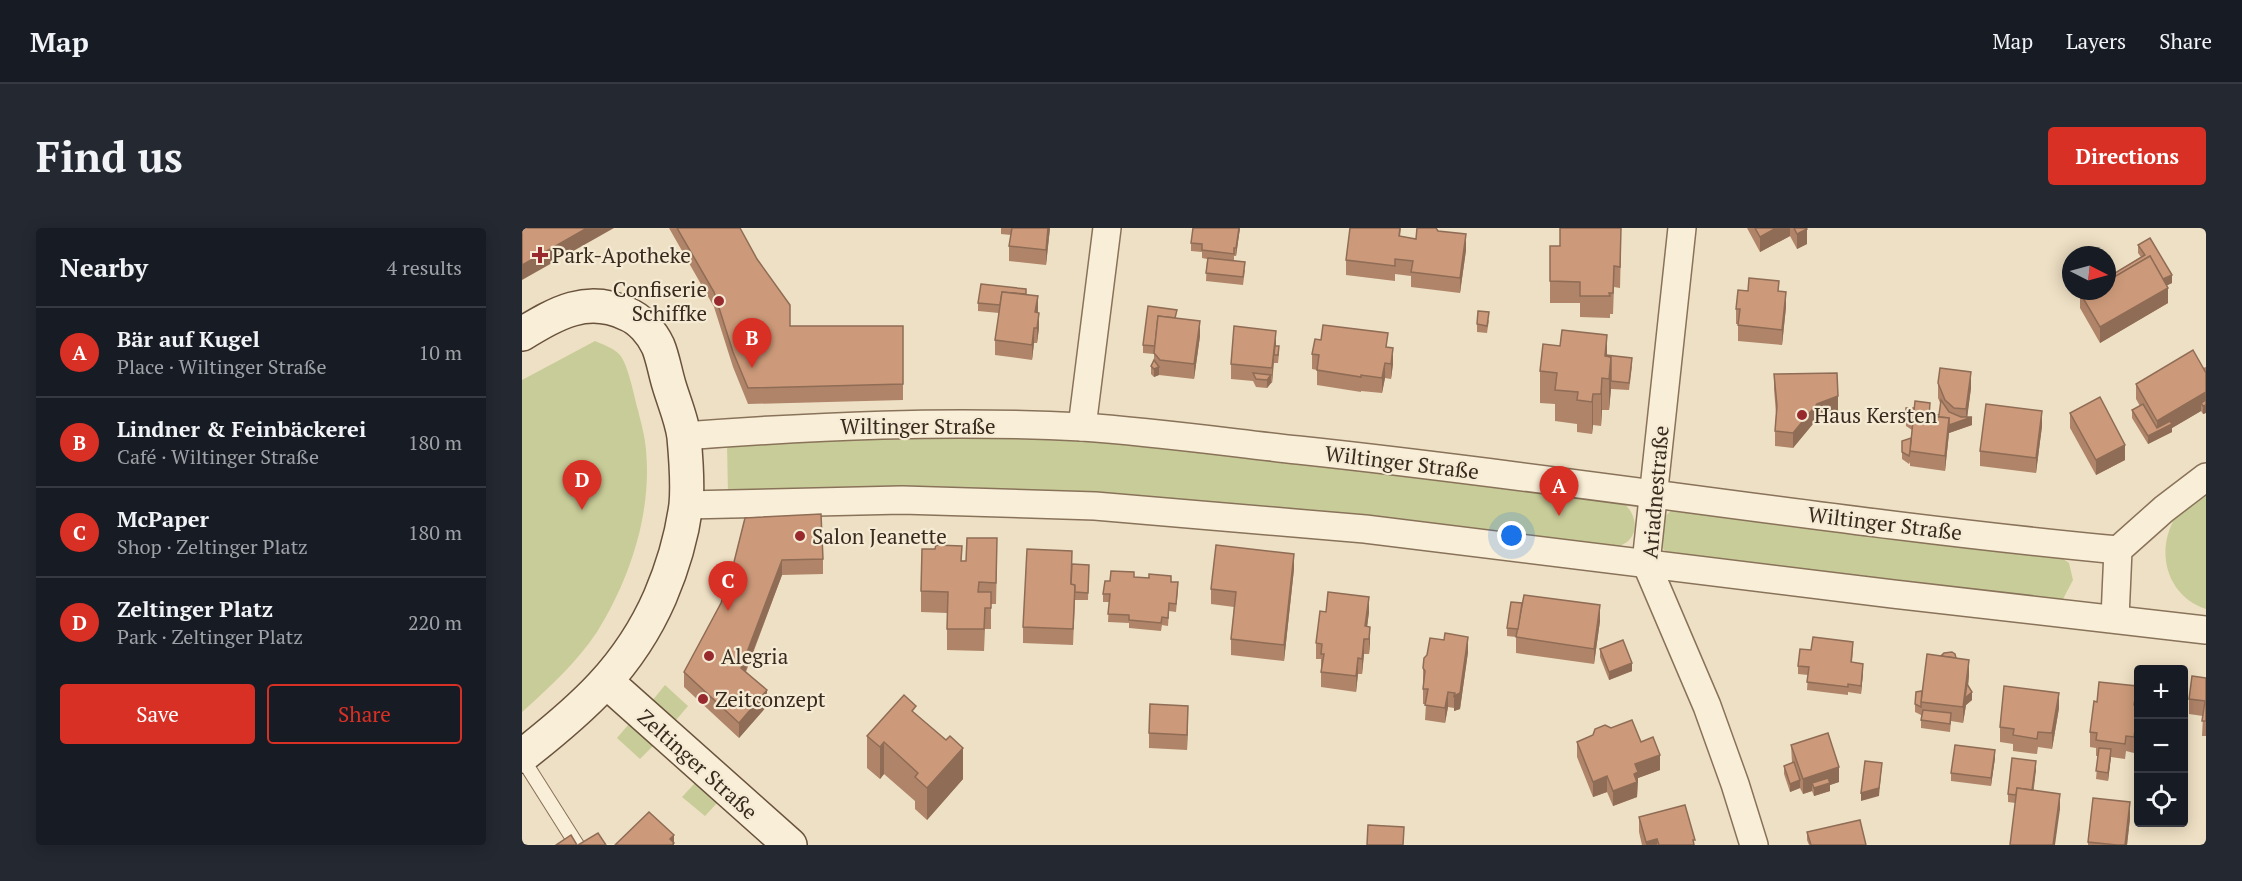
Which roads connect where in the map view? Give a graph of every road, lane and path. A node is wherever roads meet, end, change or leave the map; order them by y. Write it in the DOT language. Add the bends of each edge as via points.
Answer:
graph roads {
  1 [pos="1107,228"];
  2 [pos="1682,228"];
  3 [pos="522,334"];
  4 [pos="1082,427"];
  5 [pos="684,435"];
  6 [pos="2206,477"];
  7 [pos="1652,495"];
  8 [pos="686,505"];
  9 [pos="2118,550"];
  10 [pos="1646,563"];
  11 [pos="2115,618"];
  12 [pos="2206,630"];
  13 [pos="607,682"];
  14 [pos="522,757"];
  15 [pos="577,845"];
  16 [pos="790,845"];
  17 [pos="1754,845"];
  1 -- 4 [label="street"];
  2 -- 7 [label="street, Ariadnestraße"];
  3 -- 5 [label="street" via="565,311 588,305 613,307 633,316 658,345"];
  4 -- 5 [label="street, Wiltinger Straße" via="914,423"];
  4 -- 7 [label="street, Wiltinger Straße" via="1408,461"];
  5 -- 8 [label="street"];
  6 -- 9 [label="street"];
  7 -- 9 [label="street, Wiltinger Straße"];
  7 -- 10 [label="street, Ariadnestraße"];
  8 -- 10 [label="street" via="902,500 1088,506 1365,529"];
  8 -- 13 [label="street" via="660,596 637,641"];
  9 -- 11 [label="street"];
  10 -- 11 [label="street"];
  10 -- 17 [label="street, Ariadnestraße" via="1707,706"];
  11 -- 12 [label="street"];
  13 -- 14 [label="street"];
  13 -- 16 [label="street, Zeltinger Straße"];
  14 -- 15 [label="lane"];
}
